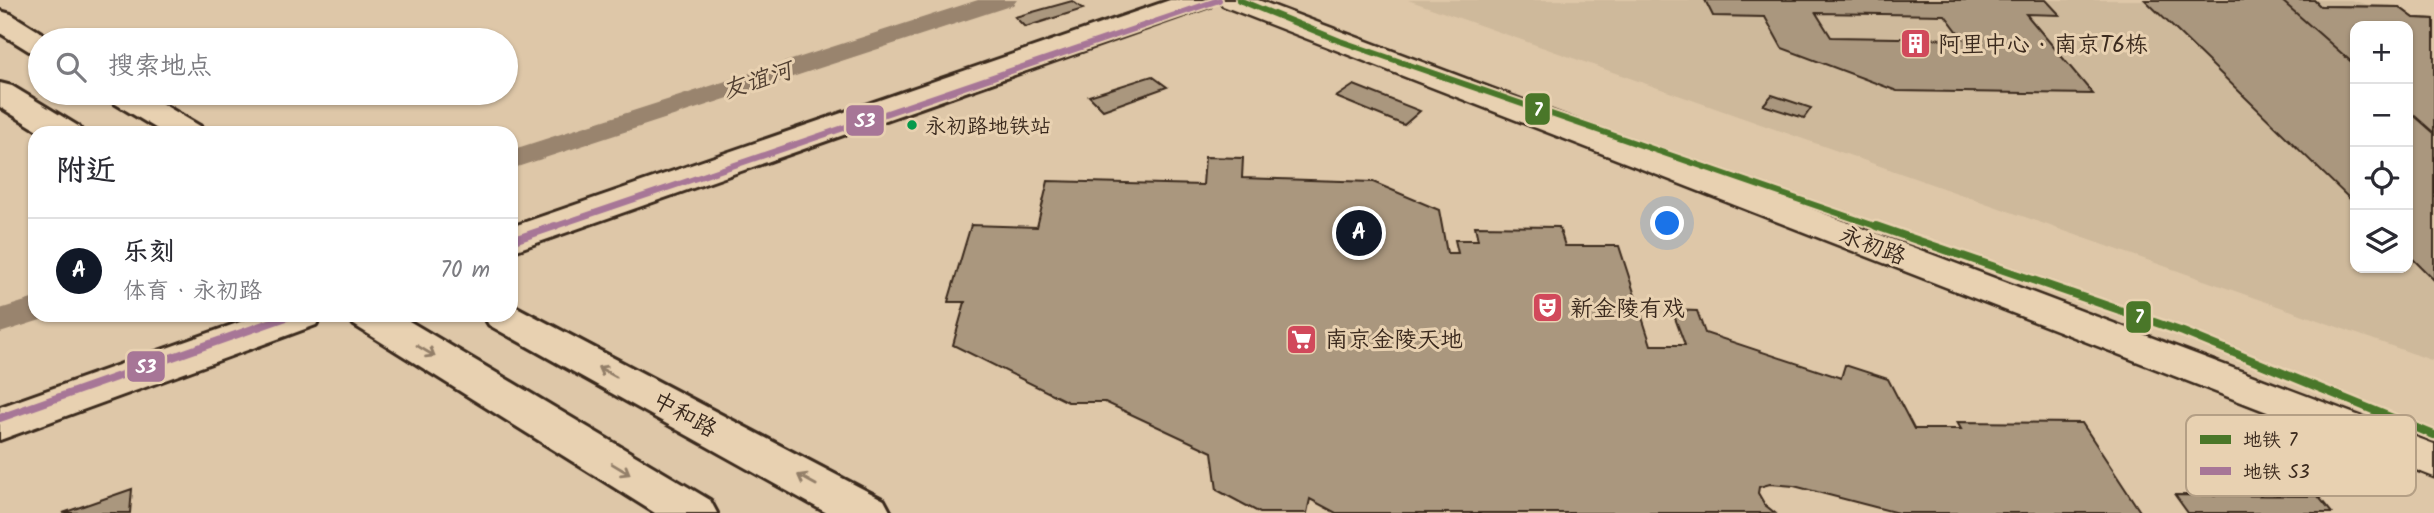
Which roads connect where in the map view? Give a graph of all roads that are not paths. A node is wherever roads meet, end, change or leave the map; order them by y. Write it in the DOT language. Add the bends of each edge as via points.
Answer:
graph roads {
  1 [pos="1199,0"];
  2 [pos="1233,0"];
  3 [pos="0,20"];
  4 [pos="28,37"];
  5 [pos="0,93"];
  6 [pos="141,105"];
  7 [pos="54,126"];
  8 [pos="176,126"];
  9 [pos="518,238"];
  10 [pos="283,322"];
  11 [pos="379,322"];
  12 [pos="516,322"];
  13 [pos="2314,415"];
  14 [pos="0,424"];
  15 [pos="2416,454"];
  16 [pos="2434,461"];
  17 [pos="693,513"];
  18 [pos="867,513"];
  1 -- 9 [label="main road"];
  2 -- 13 [label="street, 永初路"];
  3 -- 4 [label="main road"];
  5 -- 7 [label="main road"];
  6 -- 8 [label="main road"];
  10 -- 14 [label="main road"];
  11 -- 17 [label="main road, one-way"];
  18 -- 12 [label="main road, 中和路, one-way"];
  15 -- 16 [label="street, 永初路"];
}
